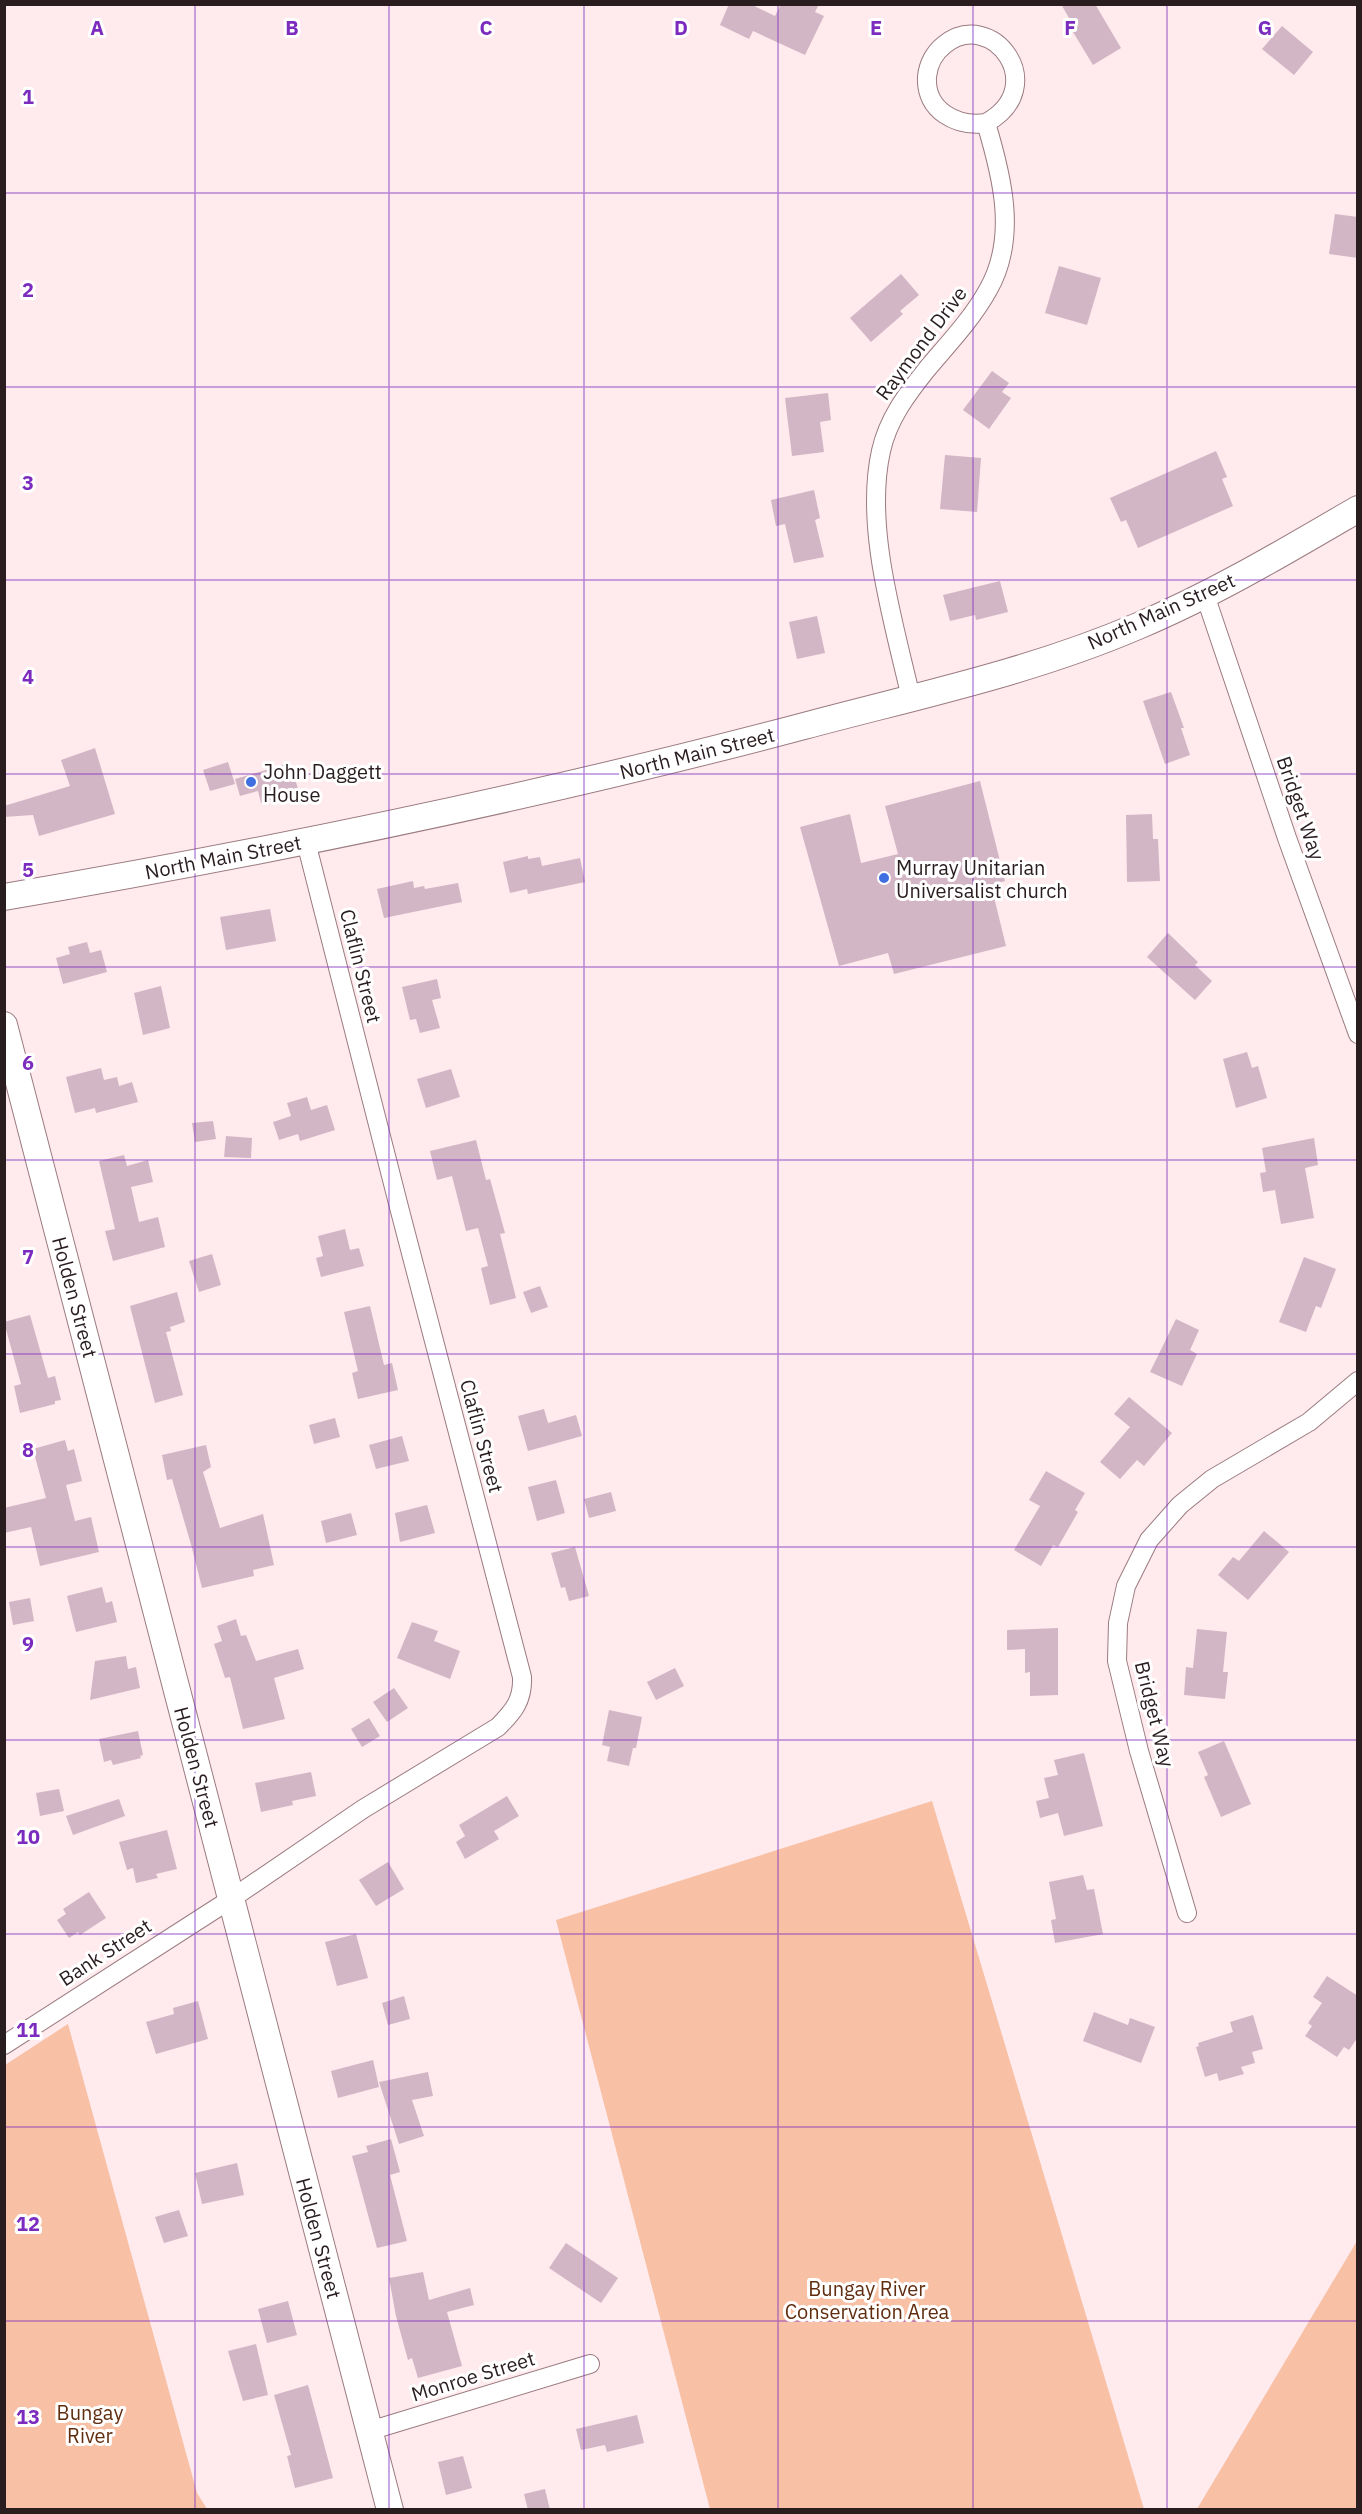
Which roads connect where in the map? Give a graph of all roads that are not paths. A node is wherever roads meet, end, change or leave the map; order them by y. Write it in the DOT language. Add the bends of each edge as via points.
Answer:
graph roads {
  1 [pos="986,123"];
  2 [pos="1358,509"];
  3 [pos="1205,595"];
  4 [pos="911,698"];
  5 [pos="306,842"];
  6 [pos="4,897"];
  7 [pos="4,1025"];
  8 [pos="1358,1034"];
  9 [pos="1354,1392"];
  10 [pos="231,1899"];
  11 [pos="1187,1913"];
  12 [pos="4,2045"];
  13 [pos="590,2364"];
  14 [pos="369,2431"];
  15 [pos="390,2510"];
  1 -- 1 [label="street" via="1009,105 1016,76 1004,49 992,40 963,36 938,50 930,63 928,91 944,115 971,125"];
  1 -- 4 [label="street, Raymond Drive" via="1003,189 1001,262 975,310 906,395 881,451 877,482 879,546"];
  2 -- 3 [label="main road, North Main Street"];
  3 -- 4 [label="main road, North Main Street" via="1137,627 1042,662"];
  3 -- 8 [label="street, Bridget Way"];
  4 -- 5 [label="main road, North Main Street" via="683,758"];
  5 -- 6 [label="main road, North Main Street"];
  5 -- 10 [label="street, Claflin Street" via="523,1692 498,1726 363,1809"];
  7 -- 10 [label="main road, Holden Street"];
  9 -- 11 [label="street, Bridget Way" via="1212,1479 1180,1505 1149,1540 1126,1586 1118,1623 1117,1661"];
  10 -- 12 [label="street, Bank Street"];
  10 -- 14 [label="main road, Holden Street"];
  13 -- 14 [label="street, Monroe Street"];
  14 -- 15 [label="main road, Holden Street"];
}
